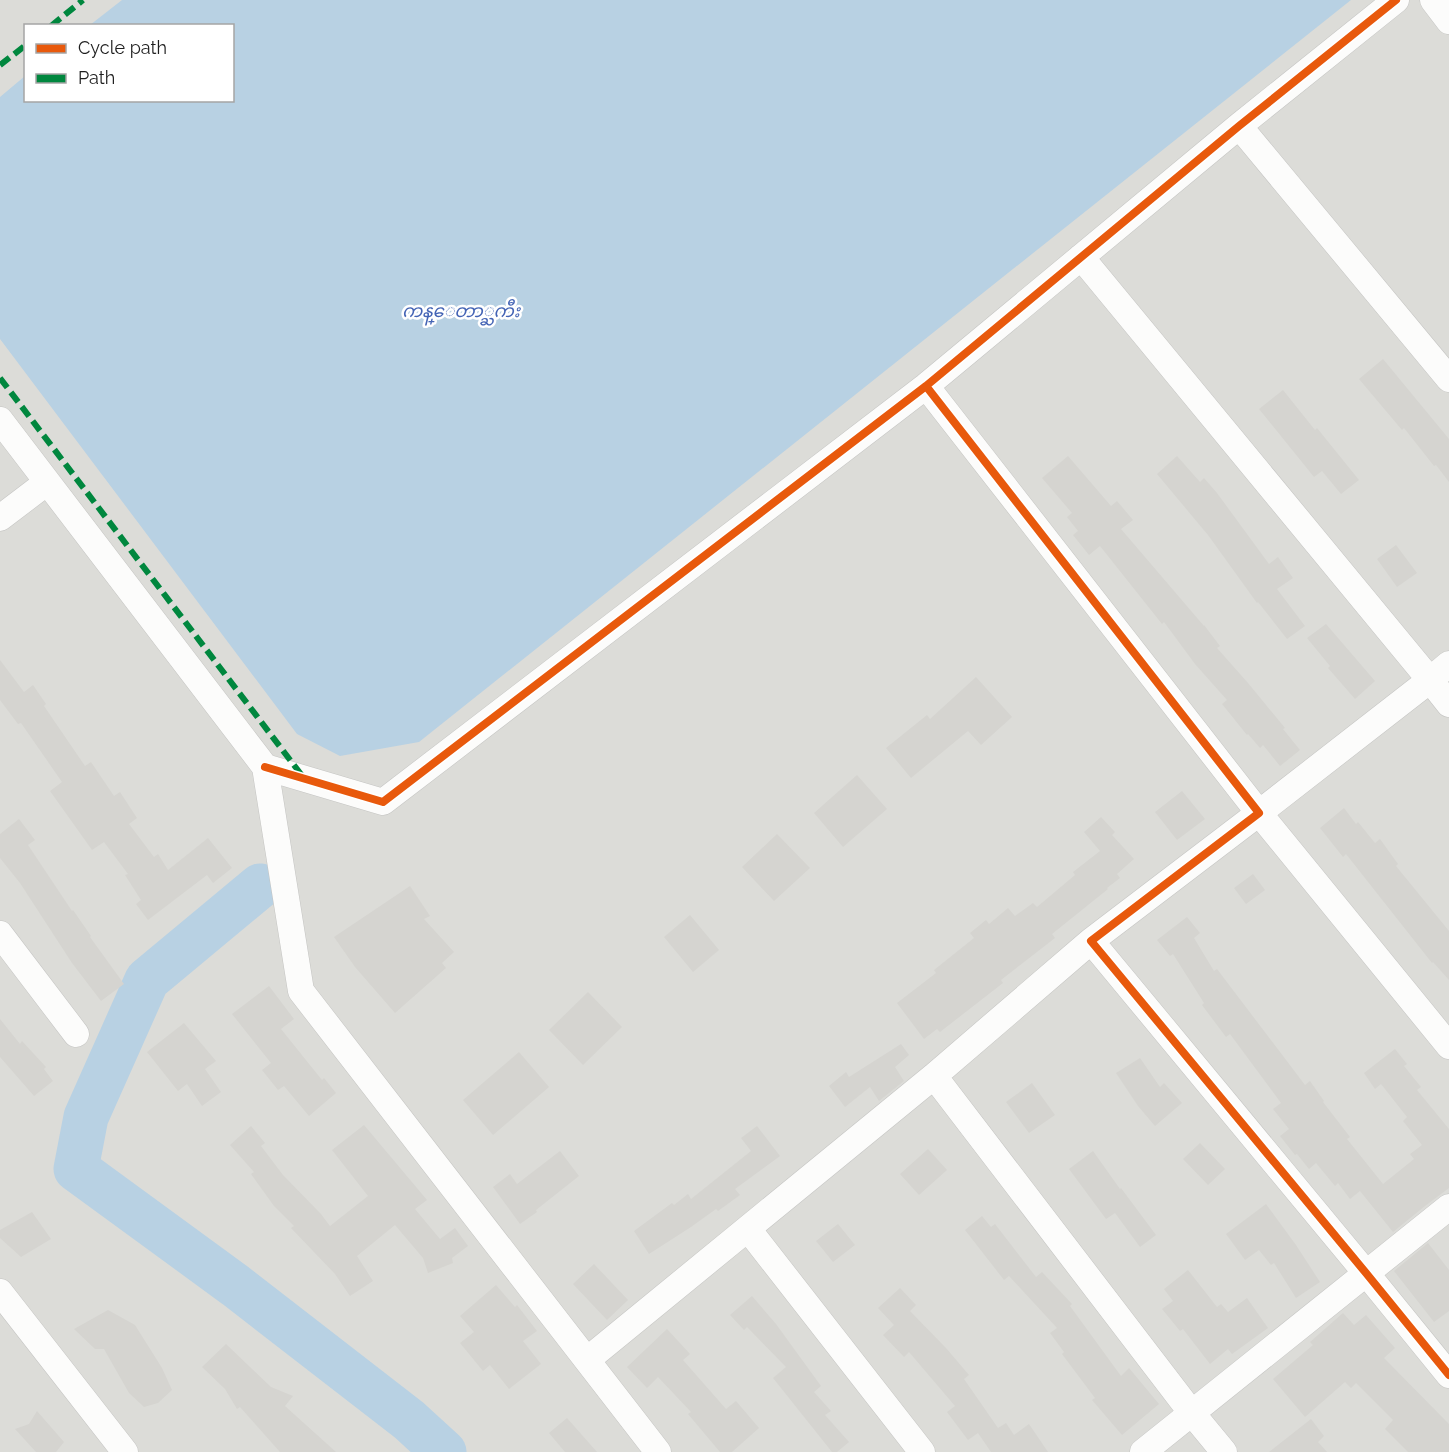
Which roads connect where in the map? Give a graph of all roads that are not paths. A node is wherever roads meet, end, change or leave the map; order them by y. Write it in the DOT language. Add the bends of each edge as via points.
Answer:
graph roads {
  1 [pos="1396,0"];
  2 [pos="1433,0"];
  3 [pos="1449,21"];
  4 [pos="1239,126"];
  5 [pos="1081,257"];
  6 [pos="1449,379"];
  7 [pos="926,386"];
  8 [pos="0,420"];
  9 [pos="46,483"];
  10 [pos="0,518"];
  11 [pos="1439,672"];
  12 [pos="1449,704"];
  13 [pos="266,767"];
  14 [pos="1259,813"];
  15 [pos="0,934"];
  16 [pos="1091,941"];
  17 [pos="76,1034"];
  18 [pos="1449,1046"];
  19 [pos="934,1076"];
  20 [pos="1449,1207"];
  21 [pos="748,1228"];
  22 [pos="1366,1273"];
  23 [pos="0,1293"];
  24 [pos="587,1360"];
  25 [pos="1449,1375"];
  26 [pos="1191,1412"];
  27 [pos="125,1452"];
  28 [pos="658,1452"];
  29 [pos="922,1452"];
  30 [pos="1143,1452"];
  31 [pos="1224,1452"];
  1 -- 4 [label="street"];
  2 -- 3 [label="street"];
  4 -- 5 [label="street"];
  4 -- 6 [label="street"];
  5 -- 7 [label="street"];
  5 -- 11 [label="street"];
  7 -- 13 [label="street" via="383,802"];
  7 -- 14 [label="street"];
  8 -- 9 [label="street"];
  9 -- 10 [label="street"];
  9 -- 13 [label="street"];
  11 -- 12 [label="street"];
  11 -- 14 [label="street"];
  13 -- 24 [label="street" via="301,991"];
  14 -- 16 [label="street"];
  14 -- 18 [label="street"];
  15 -- 17 [label="street"];
  16 -- 19 [label="street"];
  16 -- 22 [label="street"];
  19 -- 21 [label="street"];
  19 -- 26 [label="street"];
  20 -- 22 [label="street"];
  21 -- 24 [label="street"];
  21 -- 29 [label="street"];
  22 -- 25 [label="street"];
  22 -- 26 [label="street"];
  23 -- 27 [label="street"];
  24 -- 28 [label="street"];
  26 -- 30 [label="street"];
  26 -- 31 [label="street"];
}
